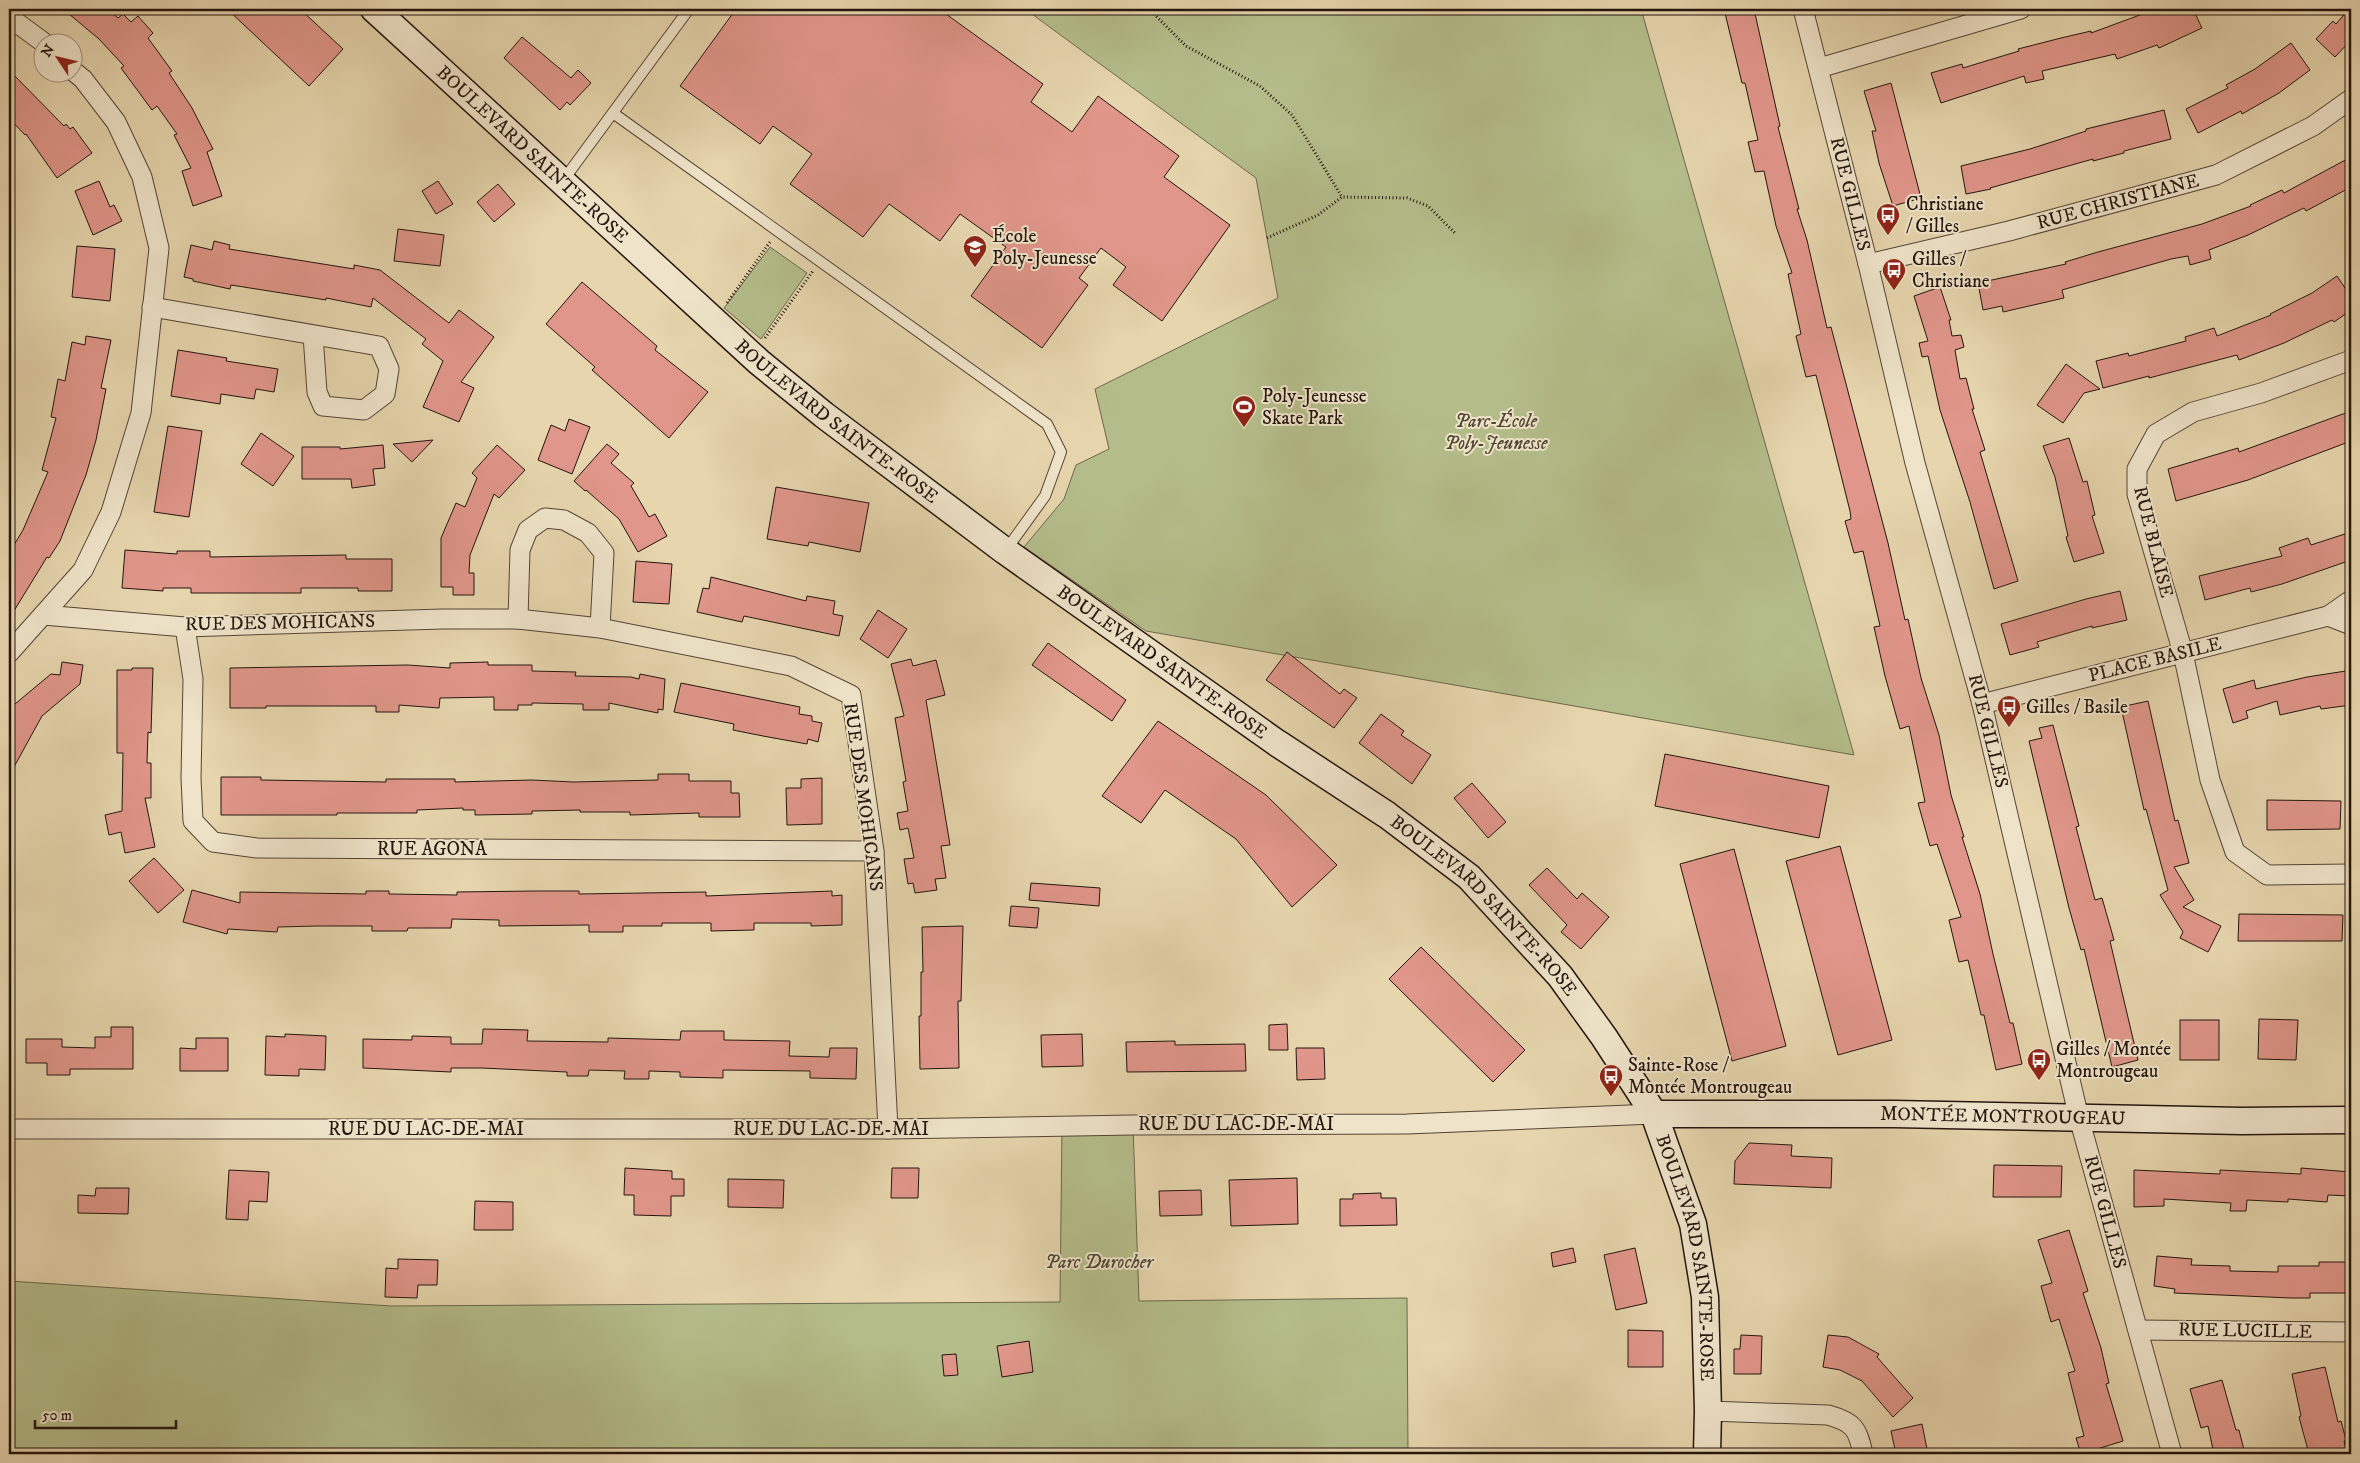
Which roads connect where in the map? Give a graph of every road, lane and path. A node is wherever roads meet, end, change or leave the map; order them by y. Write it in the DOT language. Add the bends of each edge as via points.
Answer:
graph roads {
  1 [pos="374,9"];
  2 [pos="689,9"];
  3 [pos="1149,9"];
  4 [pos="1803,9"];
  5 [pos="2021,9"];
  6 [pos="9,17"];
  7 [pos="32,34"];
  8 [pos="1819,68"];
  9 [pos="82,79"];
  10 [pos="2351,99"];
  11 [pos="613,113"];
  12 [pos="562,182"];
  13 [pos="1342,197"];
  14 [pos="778,231"];
  15 [pos="1455,233"];
  16 [pos="1267,238"];
  17 [pos="820,261"];
  18 [pos="1868,264"];
  19 [pos="152,306"];
  20 [pos="714,322"];
  21 [pos="313,334"];
  22 [pos="752,356"];
  23 [pos="2351,360"];
  24 [pos="1005,551"];
  25 [pos="2351,600"];
  26 [pos="42,615"];
  27 [pos="2328,616"];
  28 [pos="518,619"];
  29 [pos="2351,626"];
  30 [pos="185,627"];
  31 [pos="600,628"];
  32 [pos="9,653"];
  33 [pos="2183,653"];
  34 [pos="1982,704"];
  35 [pos="874,851"];
  36 [pos="2351,874"];
  37 [pos="1654,1114"];
  38 [pos="2079,1118"];
  39 [pos="2351,1120"];
  40 [pos="9,1129"];
  41 [pos="888,1129"];
  42 [pos="2138,1330"];
  43 [pos="2351,1332"];
  44 [pos="1708,1411"];
  45 [pos="1707,1454"];
  46 [pos="1863,1454"];
  47 [pos="2172,1454"];
  1 -- 12 [label="street, BOULEVARD SAINTE-ROSE"];
  2 -- 11 [label="lane"];
  3 -- 13 [label="path" via="1186,46 1260,86 1292,115"];
  4 -- 8 [label="street, RUE GILLES"];
  5 -- 8 [label="street"];
  6 -- 7 [label="street"];
  8 -- 18 [label="street, RUE GILLES"];
  9 -- 19 [label="street" via="116,122 142,177 159,248"];
  10 -- 18 [label="street, RUE CHRISTIANE" via="2313,126 2216,175 2009,231"];
  11 -- 12 [label="lane"];
  11 -- 14 [label="lane"];
  12 -- 20 [label="street, BOULEVARD SAINTE-ROSE"];
  13 -- 15 [label="path" via="1407,198 1428,206"];
  13 -- 16 [label="path" via="1318,215"];
  14 -- 17 [label="lane"];
  14 -- 20 [label="path"];
  17 -- 22 [label="path"];
  17 -- 24 [label="lane" via="1047,424 1061,452 1045,496"];
  18 -- 34 [label="street, RUE GILLES" via="1915,463"];
  19 -- 21 [label="street"];
  19 -- 26 [label="street" via="141,413 111,512 83,570"];
  20 -- 22 [label="street, BOULEVARD SAINTE-ROSE"];
  21 -- 21 [label="street" via="317,392 323,406 364,410 385,394 389,369 379,346"];
  22 -- 24 [label="street, BOULEVARD SAINTE-ROSE" via="824,415"];
  23 -- 33 [label="street, RUE BLAISE" via="2261,393 2193,412 2156,434 2137,470 2137,494"];
  24 -- 37 [label="street, BOULEVARD SAINTE-ROSE" via="1277,743 1387,815 1469,877 1560,976"];
  25 -- 27 [label="street, PLACE BASILE"];
  26 -- 30 [label="street, RUE DES MOHICANS"];
  26 -- 32 [label="street"];
  27 -- 29 [label="street"];
  27 -- 33 [label="street, PLACE BASILE"];
  28 -- 30 [label="street, RUE DES MOHICANS"];
  28 -- 31 [label="street, RUE DES MOHICANS"];
  28 -- 31 [label="street" via="520,550 528,530 545,518 564,520 588,533 604,553"];
  30 -- 35 [label="street, RUE AGONA" via="193,679 193,821 213,842 257,848"];
  31 -- 35 [label="street, RUE DES MOHICANS" via="791,666 851,695"];
  33 -- 34 [label="street, PLACE BASILE"];
  33 -- 36 [label="street, RUE BLAISE" via="2210,780 2235,852 2267,875"];
  34 -- 38 [label="street, RUE GILLES"];
  35 -- 41 [label="street, RUE DES MOHICANS"];
  37 -- 38 [label="street, MONTÉE MONTROUGEAU"];
  37 -- 41 [label="street, RUE DU LAC-DE-MAI" via="1407,1124"];
  37 -- 44 [label="street, BOULEVARD SAINTE-ROSE" via="1693,1224 1704,1297"];
  38 -- 39 [label="street, MONTÉE MONTROUGEAU"];
  38 -- 42 [label="street, RUE GILLES"];
  40 -- 41 [label="street, RUE DU LAC-DE-MAI"];
  42 -- 43 [label="street, RUE LUCILLE"];
  42 -- 47 [label="street, RUE GILLES"];
  44 -- 45 [label="street, BOULEVARD SAINTE-ROSE"];
  44 -- 46 [label="street" via="1828,1415 1846,1420 1859,1434"];
}
